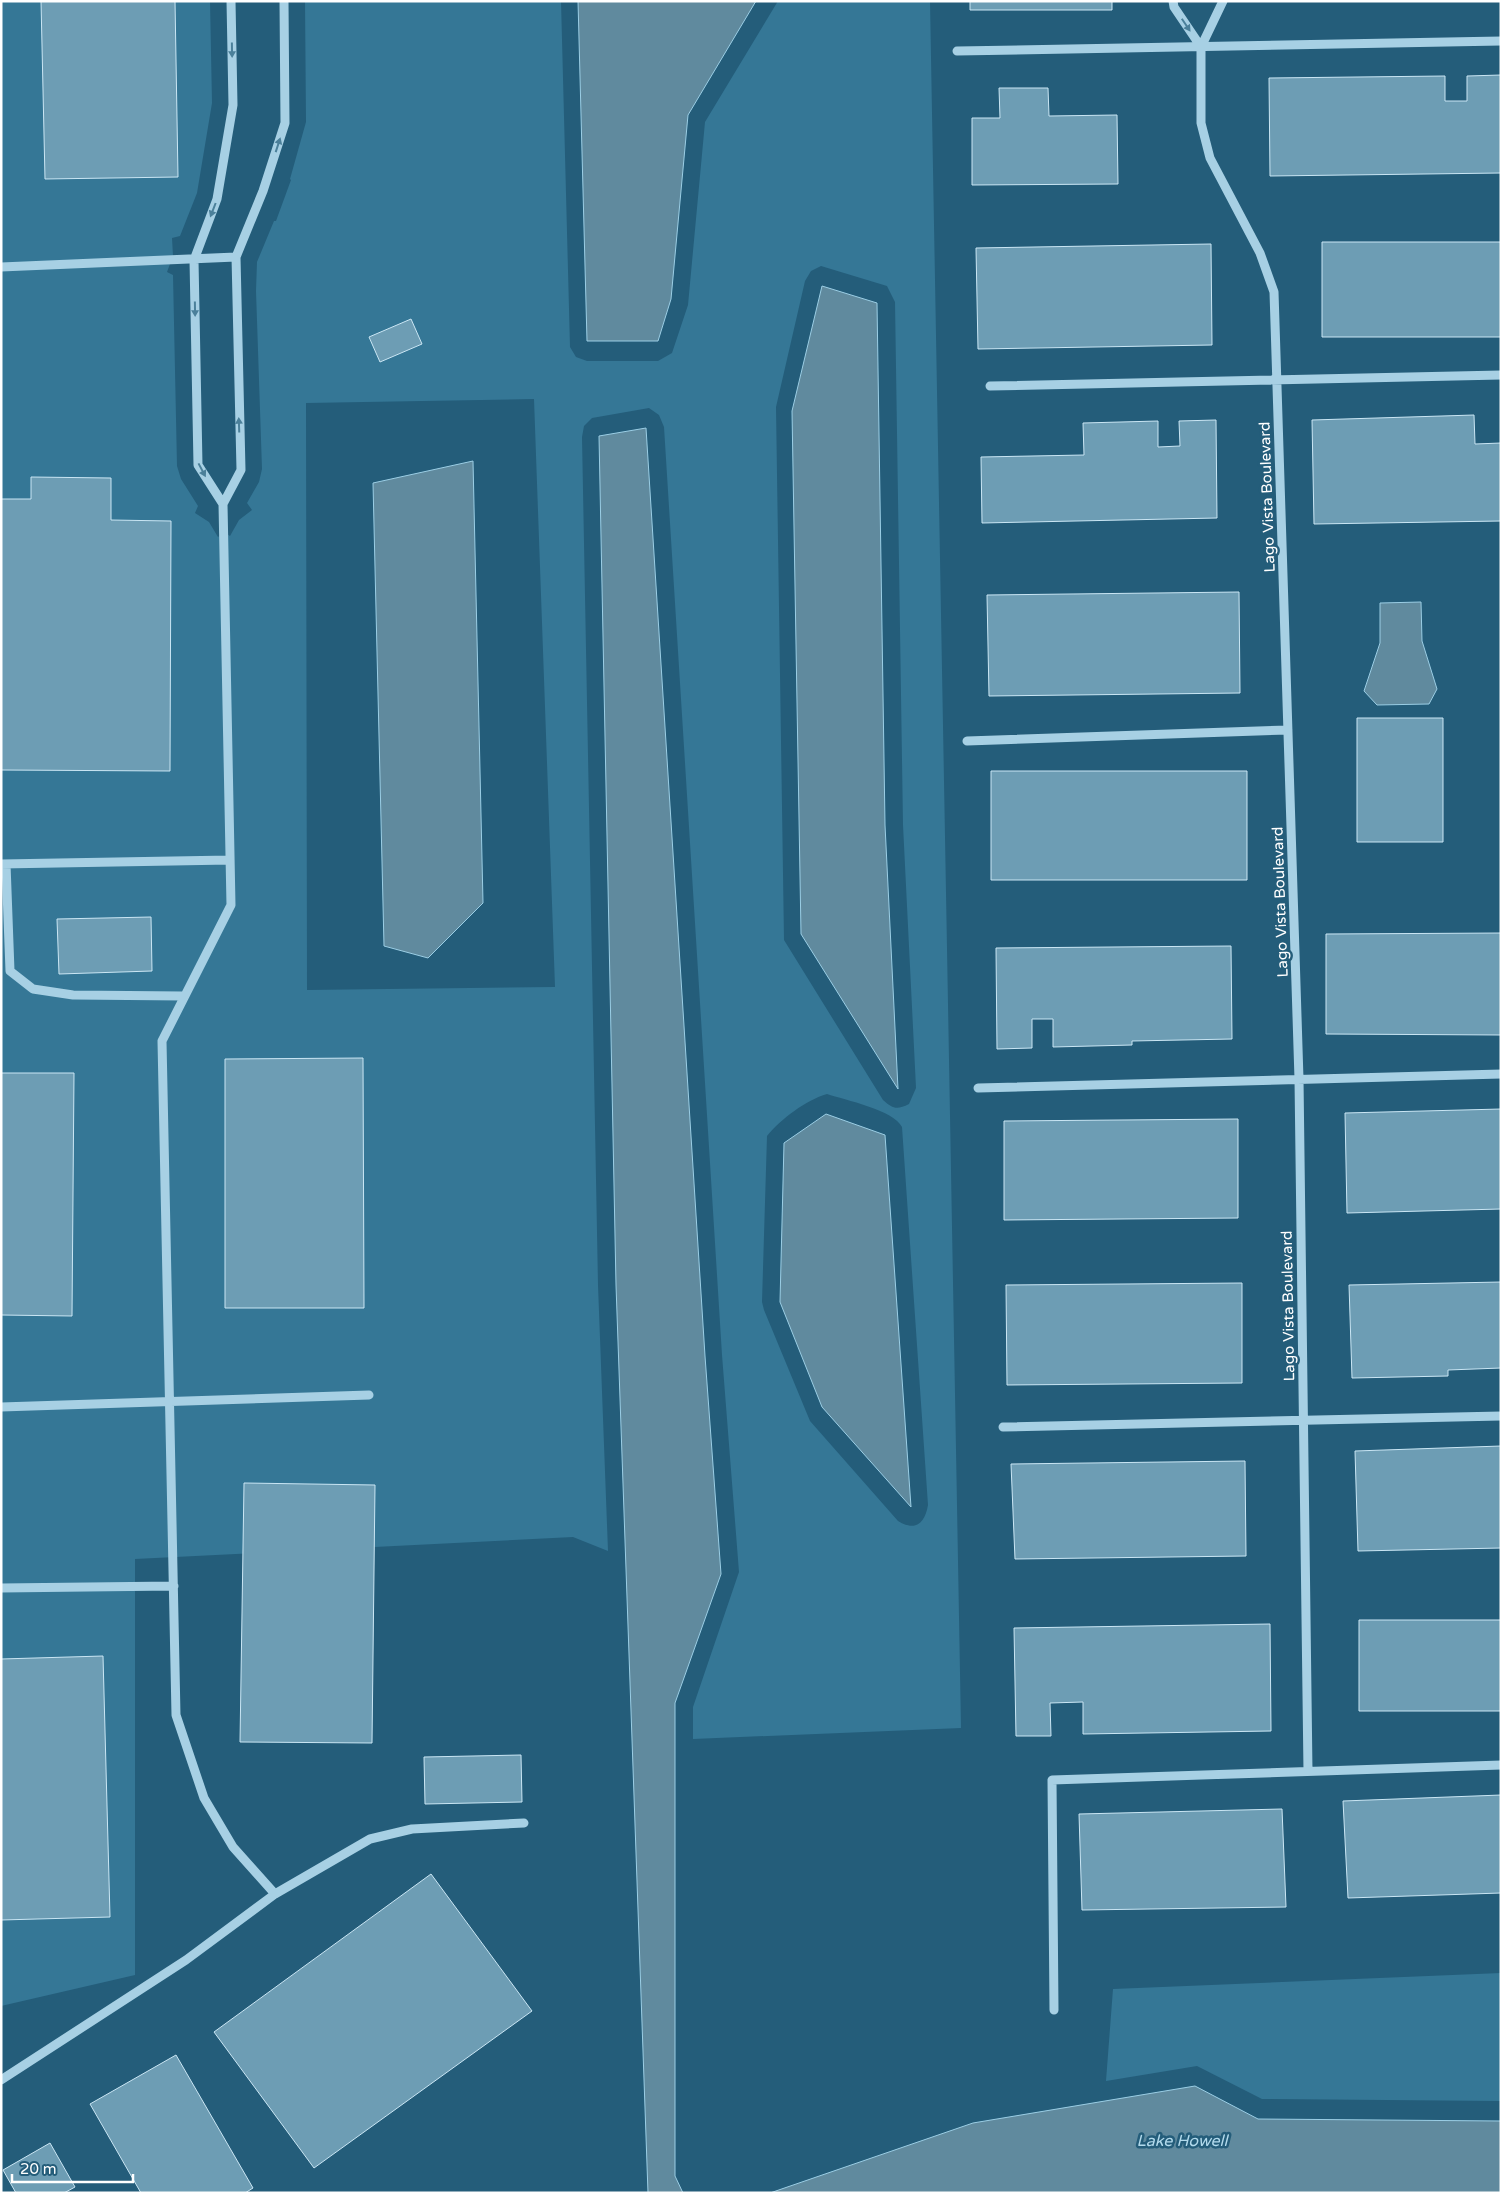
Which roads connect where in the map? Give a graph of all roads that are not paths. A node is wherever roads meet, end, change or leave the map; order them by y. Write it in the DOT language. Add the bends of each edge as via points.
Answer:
graph roads {
  1 [pos="231,1"];
  2 [pos="284,1"];
  3 [pos="1173,1"];
  4 [pos="1223,1"];
  5 [pos="1501,41"];
  6 [pos="1201,47"];
  7 [pos="958,51"];
  8 [pos="236,257"];
  9 [pos="194,260"];
  10 [pos="1,267"];
  11 [pos="1501,375"];
  12 [pos="1278,380"];
  13 [pos="990,386"];
  14 [pos="223,504"];
  15 [pos="1288,730"];
  16 [pos="967,741"];
  17 [pos="230,860"];
  18 [pos="4,864"];
  19 [pos="183,996"];
  20 [pos="1501,1074"];
  21 [pos="1299,1079"];
  22 [pos="978,1088"];
  23 [pos="369,1395"];
  24 [pos="170,1402"];
  25 [pos="1,1407"];
  26 [pos="1501,1416"];
  27 [pos="1304,1421"];
  28 [pos="1003,1428"];
  29 [pos="174,1586"];
  30 [pos="1,1588"];
  31 [pos="1501,1765"];
  32 [pos="1308,1771"];
  33 [pos="524,1822"];
  34 [pos="275,1894"];
  35 [pos="1054,2010"];
  36 [pos="1,2080"];
  1 -- 9 [label="street, one-way" via="233,105 217,199"];
  8 -- 2 [label="street, one-way" via="264,191 285,123"];
  3 -- 6 [label="street, one-way"];
  4 -- 6 [label="street, Lago Vista Boulevard"];
  5 -- 6 [label="street"];
  6 -- 7 [label="street"];
  6 -- 12 [label="street, Lago Vista Boulevard" via="1202,123 1210,158 1260,253 1274,292"];
  8 -- 9 [label="street"];
  14 -- 8 [label="street, one-way" via="241,470"];
  9 -- 10 [label="street"];
  9 -- 14 [label="street, one-way" via="198,465"];
  11 -- 12 [label="street"];
  12 -- 13 [label="street"];
  12 -- 15 [label="street, Lago Vista Boulevard"];
  14 -- 17 [label="street"];
  15 -- 16 [label="street"];
  15 -- 21 [label="street, Lago Vista Boulevard"];
  17 -- 18 [label="street"];
  17 -- 19 [label="street" via="231,905"];
  18 -- 19 [label="street" via="10,970 32,989 74,995"];
  19 -- 24 [label="street" via="162,1040"];
  20 -- 21 [label="street"];
  21 -- 22 [label="street"];
  21 -- 27 [label="street, Lago Vista Boulevard"];
  23 -- 24 [label="street"];
  24 -- 25 [label="street"];
  24 -- 29 [label="street"];
  26 -- 27 [label="street"];
  27 -- 28 [label="street"];
  27 -- 32 [label="street, Lago Vista Boulevard"];
  29 -- 30 [label="street"];
  29 -- 34 [label="street" via="176,1715 197,1780 233,1847"];
  31 -- 32 [label="street"];
  32 -- 35 [label="street" via="1052,1780"];
  33 -- 34 [label="street" via="412,1829 370,1839"];
  34 -- 36 [label="street" via="186,1960"];
}
